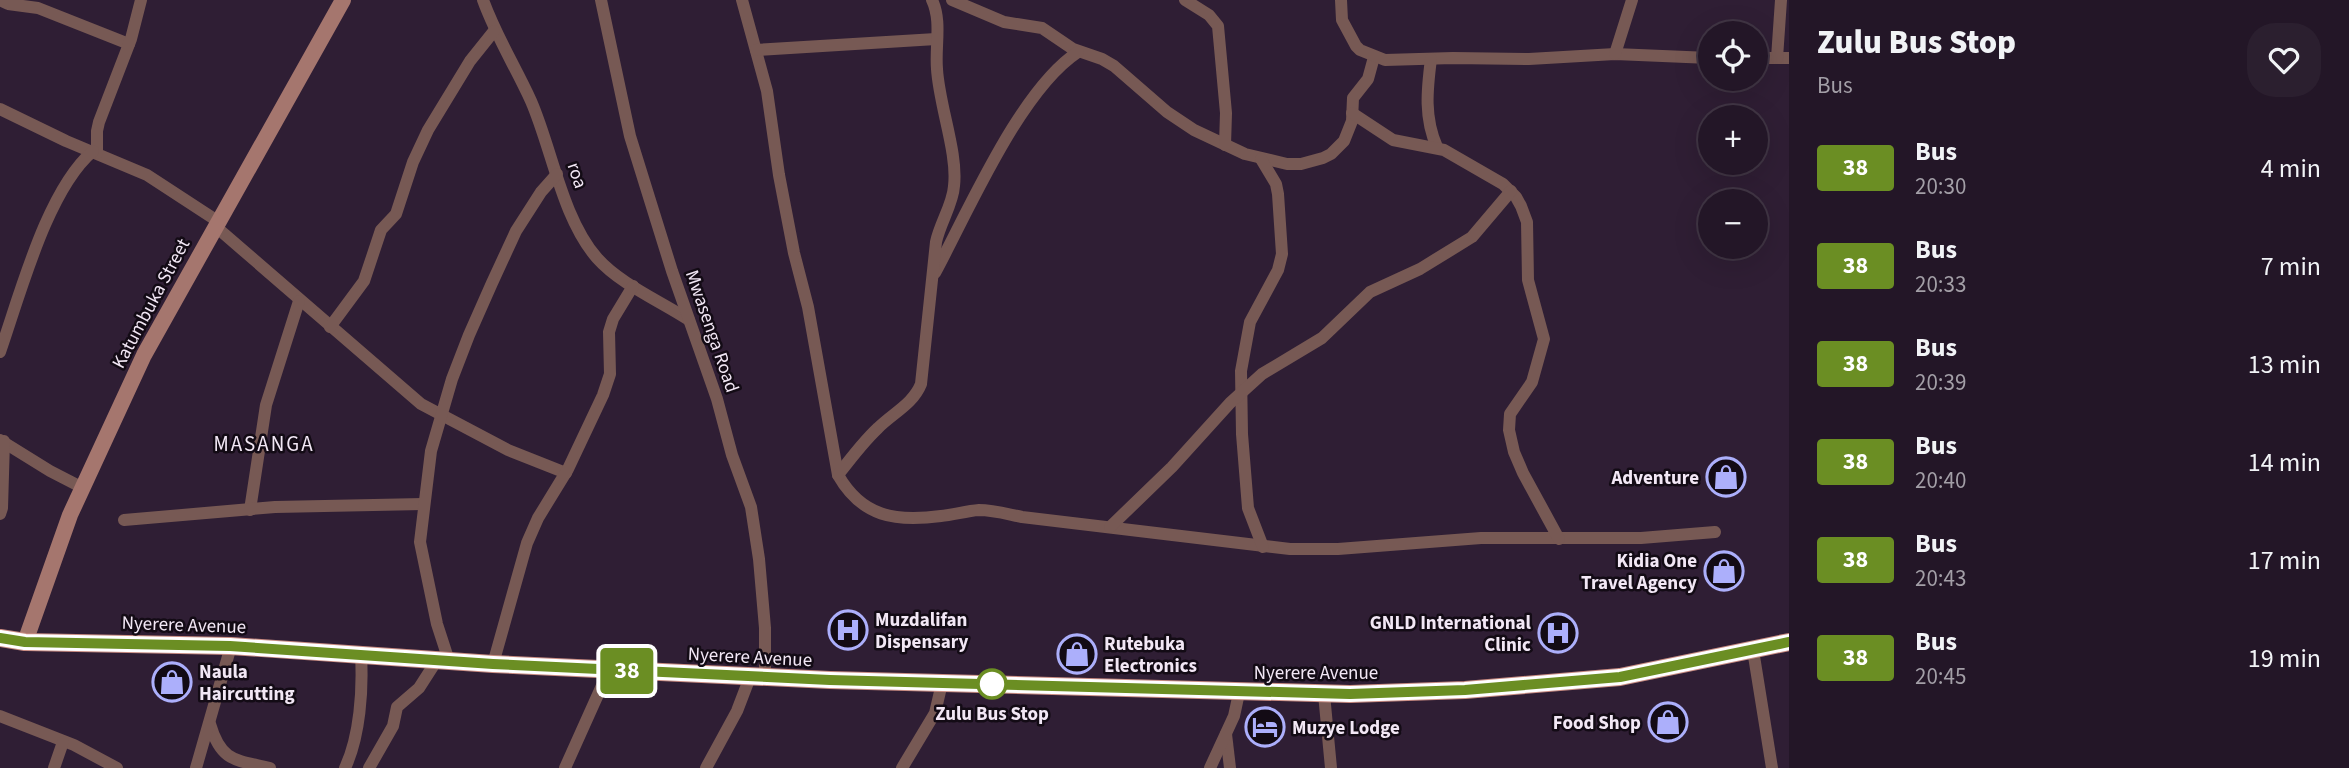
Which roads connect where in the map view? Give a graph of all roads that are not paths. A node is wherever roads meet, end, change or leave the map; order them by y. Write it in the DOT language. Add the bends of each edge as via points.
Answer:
graph roads {
  1 [pos="141,0"];
  2 [pos="343,0"];
  3 [pos="483,0"];
  4 [pos="601,0"];
  5 [pos="742,0"];
  6 [pos="932,0"];
  7 [pos="953,0"];
  8 [pos="1185,0"];
  9 [pos="1341,0"];
  10 [pos="1632,0"];
  11 [pos="1781,0"];
  12 [pos="6,1"];
  13 [pos="494,31"];
  14 [pos="936,39"];
  15 [pos="129,44"];
  16 [pos="756,50"];
  17 [pos="1078,52"];
  18 [pos="1615,54"];
  19 [pos="1374,57"];
  20 [pos="1698,57"];
  21 [pos="1783,58"];
  22 [pos="1431,59"];
  23 [pos="0,109"];
  24 [pos="1352,114"];
  25 [pos="1226,145"];
  26 [pos="1437,147"];
  27 [pos="95,152"];
  28 [pos="1261,159"];
  29 [pos="557,174"];
  30 [pos="1511,191"];
  31 [pos="217,224"];
  32 [pos="933,276"];
  33 [pos="633,286"];
  34 [pos="299,301"];
  35 [pos="689,321"];
  36 [pos="330,327"];
  37 [pos="4,331"];
  38 [pos="0,352"];
  39 [pos="1242,392"];
  40 [pos="440,414"];
  41 [pos="2,440"];
  42 [pos="566,473"];
  43 [pos="838,475"];
  44 [pos="83,488"];
  45 [pos="423,504"];
  46 [pos="250,510"];
  47 [pos="0,514"];
  48 [pos="124,520"];
  49 [pos="1110,527"];
  50 [pos="1715,532"];
  51 [pos="1559,539"];
  52 [pos="1263,547"];
  53 [pos="0,638"];
  54 [pos="25,642"];
  55 [pos="1789,642"];
  56 [pos="230,646"];
  57 [pos="1753,650"];
  58 [pos="361,655"];
  59 [pos="443,661"];
  60 [pos="493,664"];
  61 [pos="609,670"];
  62 [pos="758,677"];
  63 [pos="942,683"];
  64 [pos="1239,693"];
  65 [pos="1324,694"];
  66 [pos="0,716"];
  67 [pos="210,724"];
  68 [pos="1226,734"];
  69 [pos="63,742"];
  70 [pos="54,768"];
  71 [pos="117,768"];
  72 [pos="196,768"];
  73 [pos="270,768"];
  74 [pos="345,768"];
  75 [pos="369,768"];
  76 [pos="565,768"];
  77 [pos="706,768"];
  78 [pos="902,768"];
  79 [pos="1210,768"];
  80 [pos="1230,768"];
  81 [pos="1331,768"];
  82 [pos="1772,768"];
  1 -- 15 [label="street"];
  2 -- 31 [label="main road, Katumbuka Street"];
  3 -- 13 [label="street, roa"];
  4 -- 35 [label="street, Mwasenga Road" via="630,136"];
  5 -- 16 [label="street"];
  6 -- 14 [label="street" via="938,20"];
  7 -- 17 [label="street" via="1009,24 1042,28"];
  8 -- 25 [label="street" via="1218,26"];
  9 -- 19 [label="street" via="1342,20 1350,37 1360,50"];
  10 -- 18 [label="street"];
  11 -- 21 [label="street"];
  12 -- 15 [label="street" via="38,8"];
  13 -- 29 [label="street, roa" via="531,103"];
  13 -- 36 [label="street" via="428,130 396,214 381,230 364,281"];
  14 -- 16 [label="street"];
  14 -- 32 [label="street" via="955,179 940,222"];
  15 -- 27 [label="street" via="99,122"];
  16 -- 43 [label="street"];
  17 -- 25 [label="street" via="1114,66 1184,124"];
  17 -- 32 [label="street" via="1056,69 1022,113"];
  18 -- 20 [label="street"];
  18 -- 22 [label="street"];
  19 -- 22 [label="street"];
  19 -- 24 [label="street" via="1368,79 1353,97"];
  22 -- 26 [label="street" via="1427,116"];
  23 -- 27 [label="street"];
  24 -- 26 [label="street" via="1393,141"];
  24 -- 28 [label="street" via="1344,141 1323,158 1301,164"];
  25 -- 28 [label="street"];
  26 -- 30 [label="street"];
  27 -- 31 [label="street" via="147,175"];
  27 -- 37 [label="street" via="84,159 62,190"];
  28 -- 39 [label="street" via="1276,184 1282,254 1247,330"];
  29 -- 33 [label="street, roa" via="576,225 596,257"];
  29 -- 40 [label="street" via="516,232 468,335"];
  30 -- 39 [label="street" via="1472,237 1370,292 1322,338 1273,366"];
  30 -- 51 [label="street" via="1527,222 1528,280 1544,339 1531,383 1510,414 1511,441 1527,482"];
  31 -- 34 [label="street"];
  31 -- 44 [label="main road, Katumbuka Street" via="144,355"];
  32 -- 43 [label="street" via="918,392 858,449"];
  33 -- 35 [label="street, roa"];
  33 -- 42 [label="street" via="612,319 610,374"];
  34 -- 36 [label="street"];
  34 -- 46 [label="street" via="266,405"];
  35 -- 62 [label="street, Mwasenga Road" via="751,507 765,628"];
  36 -- 40 [label="street" via="421,404"];
  37 -- 38 [label="street"];
  39 -- 49 [label="street"];
  39 -- 52 [label="street" via="1248,508"];
  40 -- 42 [label="street" via="508,450"];
  40 -- 45 [label="street"];
  41 -- 44 [label="street"];
  41 -- 47 [label="street"];
  42 -- 60 [label="street" via="527,543"];
  43 -- 49 [label="street" via="847,490 874,512 916,517 991,511"];
  44 -- 54 [label="main road, Katumbuka Street"];
  45 -- 46 [label="street"];
  45 -- 59 [label="street" via="420,542"];
  46 -- 48 [label="street"];
  49 -- 52 [label="street"];
  50 -- 51 [label="street"];
  51 -- 52 [label="street" via="1481,538 1338,549"];
  53 -- 54 [label="main road, Nyerere Avenue"];
  54 -- 56 [label="main road, Nyerere Avenue"];
  55 -- 57 [label="main road, Nyerere Avenue"];
  56 -- 58 [label="main road, Nyerere Avenue"];
  56 -- 67 [label="street"];
  57 -- 65 [label="main road, Nyerere Avenue" via="1576,682"];
  57 -- 82 [label="street"];
  58 -- 59 [label="main road, Nyerere Avenue"];
  58 -- 74 [label="street" via="361,695"];
  59 -- 60 [label="main road, Nyerere Avenue"];
  59 -- 75 [label="street" via="397,707 393,726"];
  60 -- 61 [label="main road, Nyerere Avenue"];
  61 -- 62 [label="main road, Nyerere Avenue"];
  61 -- 76 [label="street"];
  62 -- 63 [label="main road, Nyerere Avenue"];
  62 -- 77 [label="street"];
  63 -- 64 [label="main road, Nyerere Avenue"];
  63 -- 78 [label="street" via="935,713"];
  64 -- 65 [label="main road, Nyerere Avenue"];
  64 -- 68 [label="street"];
  65 -- 81 [label="street"];
  66 -- 69 [label="street"];
  67 -- 72 [label="street"];
  67 -- 73 [label="street" via="228,757"];
  68 -- 79 [label="street"];
  68 -- 80 [label="street"];
  69 -- 70 [label="street"];
  69 -- 71 [label="street"];
}
